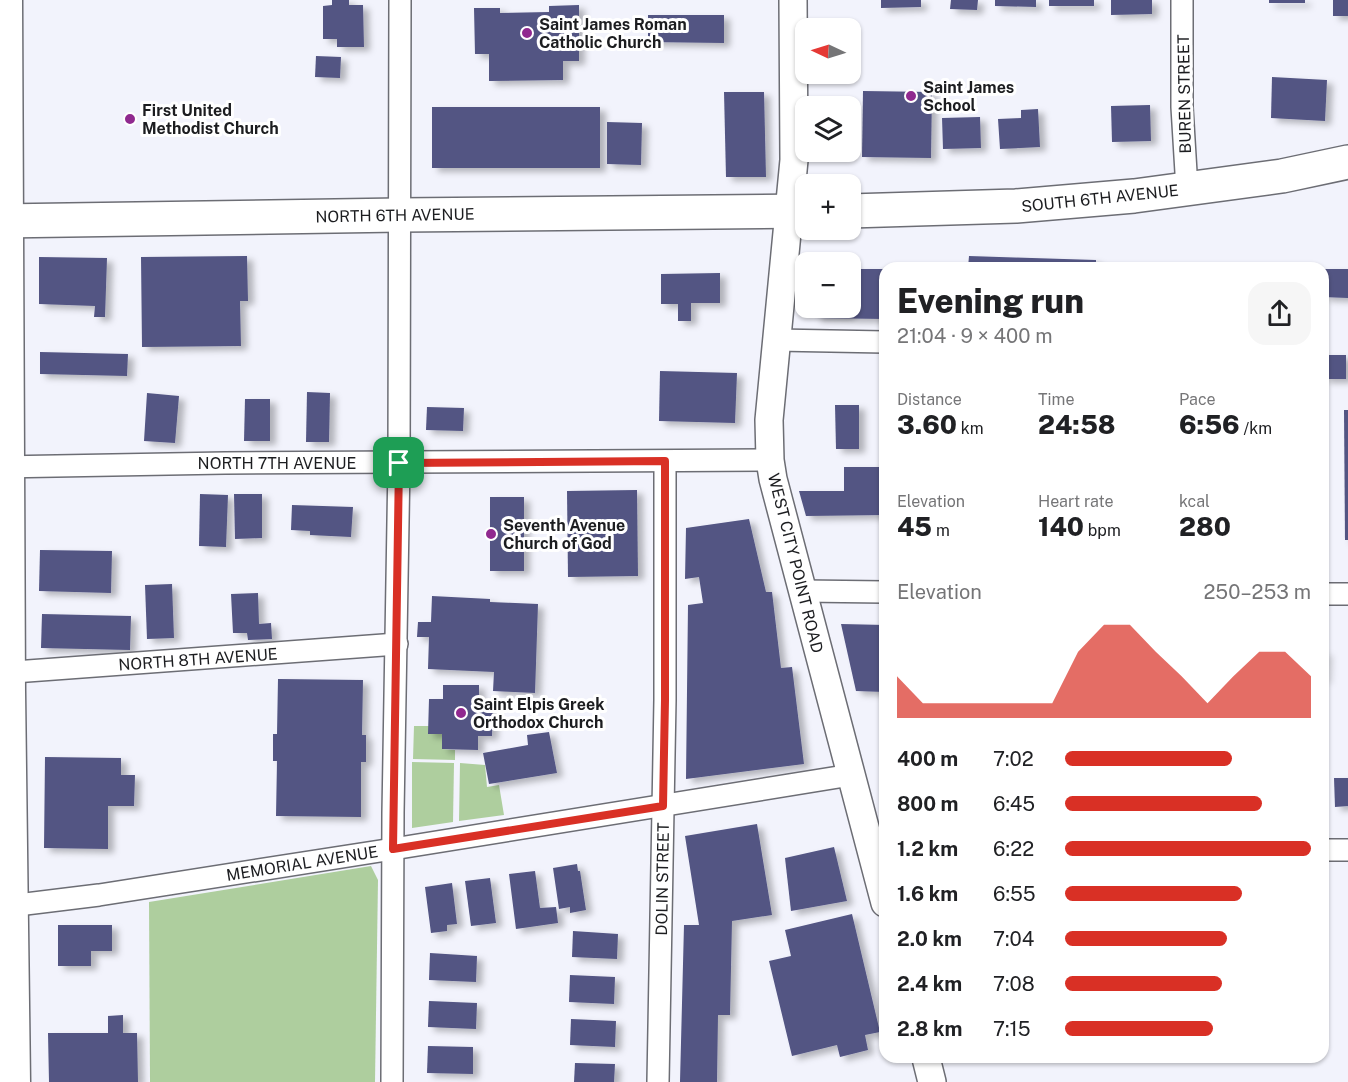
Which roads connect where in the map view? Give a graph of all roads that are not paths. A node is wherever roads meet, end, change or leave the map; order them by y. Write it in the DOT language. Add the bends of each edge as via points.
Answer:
graph roads {
  1 [pos="7,0"];
  2 [pos="400,0"];
  3 [pos="793,0"];
  4 [pos="1182,0"];
  5 [pos="1344,168"];
  6 [pos="795,177"];
  7 [pos="1187,189"];
  8 [pos="861,211"];
  9 [pos="795,212"];
  10 [pos="400,215"];
  11 [pos="3,221"];
  12 [pos="795,224"];
  13 [pos="776,340"];
  14 [pos="879,342"];
  15 [pos="770,460"];
  16 [pos="665,461"];
  17 [pos="399,463"];
  18 [pos="5,467"];
  19 [pos="802,591"];
  20 [pos="879,592"];
  21 [pos="1329,594"];
  22 [pos="1348,594"];
  23 [pos="397,644"];
  24 [pos="5,673"];
  25 [pos="851,775"];
  26 [pos="663,806"];
  27 [pos="393,849"];
  28 [pos="1329,850"];
  29 [pos="1348,850"];
  30 [pos="878,851"];
  31 [pos="6,906"];
  32 [pos="927,1063"];
  33 [pos="15,1082"];
  34 [pos="392,1082"];
  35 [pos="658,1082"];
  36 [pos="932,1082"];
  1 -- 11 [label="main road"];
  2 -- 10 [label="street"];
  3 -- 6 [label="street, WEST CITY POINT ROAD"];
  4 -- 7 [label="street, BUREN STREET"];
  5 -- 7 [label="main road, SOUTH 6TH AVENUE"];
  7 -- 8 [label="main road, SOUTH 6TH AVENUE" via="1016,206"];
  9 -- 10 [label="main road, NORTH 6TH AVENUE"];
  10 -- 11 [label="main road, NORTH 6TH AVENUE"];
  10 -- 17 [label="street"];
  11 -- 18 [label="main road"];
  12 -- 13 [label="street, WEST CITY POINT ROAD"];
  13 -- 14 [label="street"];
  13 -- 15 [label="street, WEST CITY POINT ROAD"];
  15 -- 16 [label="street, NORTH 7TH AVENUE"];
  15 -- 19 [label="street, WEST CITY POINT ROAD"];
  16 -- 17 [label="street, NORTH 7TH AVENUE"];
  16 -- 26 [label="street, DOLIN STREET"];
  17 -- 18 [label="street, NORTH 7TH AVENUE"];
  17 -- 23 [label="street"];
  18 -- 24 [label="main road"];
  19 -- 20 [label="street"];
  19 -- 25 [label="street, WEST CITY POINT ROAD"];
  21 -- 22 [label="street"];
  23 -- 24 [label="street, NORTH 8TH AVENUE"];
  23 -- 27 [label="street"];
  24 -- 31 [label="main road"];
  25 -- 26 [label="street, MEMORIAL AVENUE"];
  25 -- 30 [label="street, WEST CITY POINT ROAD"];
  26 -- 27 [label="street, MEMORIAL AVENUE"];
  26 -- 35 [label="street, DOLIN STREET"];
  27 -- 31 [label="street, MEMORIAL AVENUE"];
  27 -- 34 [label="street"];
  28 -- 29 [label="street"];
  31 -- 33 [label="main road"];
  32 -- 36 [label="street"];
}
